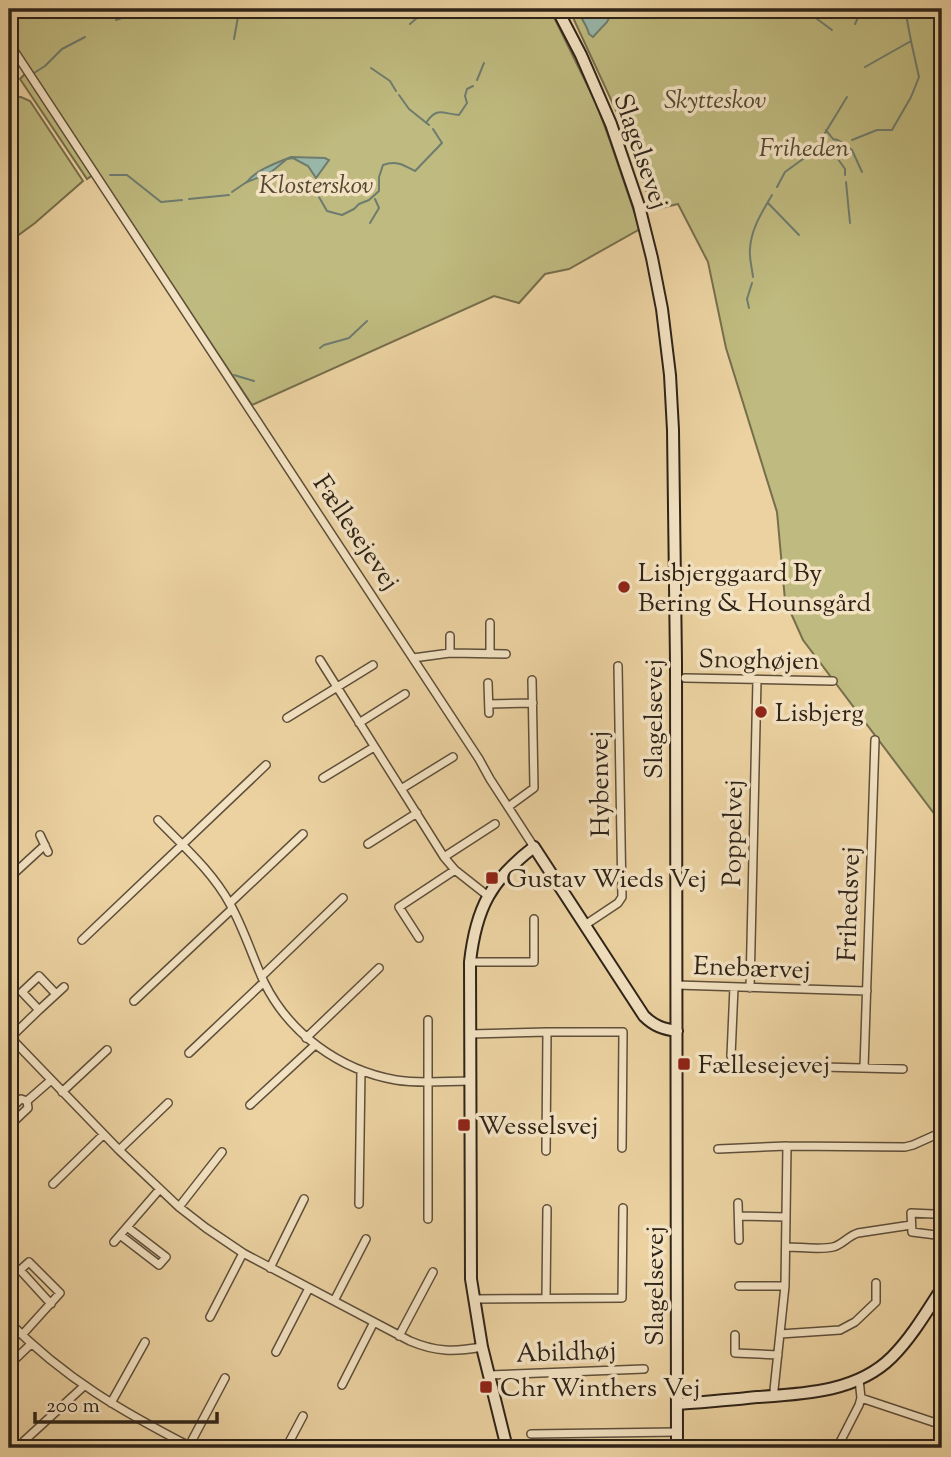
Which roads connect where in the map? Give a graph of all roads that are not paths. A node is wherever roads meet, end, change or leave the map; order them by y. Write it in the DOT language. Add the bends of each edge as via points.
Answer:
graph roads {
  1 [pos="557,9"];
  2 [pos="9,43"];
  3 [pos="490,623"];
  4 [pos="450,636"];
  5 [pos="450,653"];
  6 [pos="490,654"];
  7 [pos="506,654"];
  8 [pos="413,658"];
  9 [pos="320,660"];
  10 [pos="373,665"];
  11 [pos="618,666"];
  12 [pos="685,678"];
  13 [pos="532,680"];
  14 [pos="757,680"];
  15 [pos="833,681"];
  16 [pos="488,683"];
  17 [pos="337,687"];
  18 [pos="405,694"];
  19 [pos="533,703"];
  20 [pos="489,704"];
  21 [pos="489,713"];
  22 [pos="287,718"];
  23 [pos="359,723"];
  24 [pos="874,740"];
  25 [pos="374,747"];
  26 [pos="453,757"];
  27 [pos="266,765"];
  28 [pos="323,778"];
  29 [pos="401,789"];
  30 [pos="508,807"];
  31 [pos="417,813"];
  32 [pos="158,820"];
  33 [pos="495,824"];
  34 [pos="303,834"];
  35 [pos="40,835"];
  36 [pos="368,844"];
  37 [pos="182,845"];
  38 [pos="534,847"];
  39 [pos="444,857"];
  40 [pos="455,870"];
  41 [pos="9,878"];
  42 [pos="488,896"];
  43 [pos="343,898"];
  44 [pos="231,906"];
  45 [pos="534,919"];
  46 [pos="585,925"];
  47 [pos="419,938"];
  48 [pos="82,940"];
  49 [pos="470,962"];
  50 [pos="379,968"];
  51 [pos="263,979"];
  52 [pos="677,985"];
  53 [pos="64,987"];
  54 [pos="734,987"];
  55 [pos="750,988"];
  56 [pos="867,991"];
  57 [pos="56,994"];
  58 [pos="134,1001"];
  59 [pos="39,1010"];
  60 [pos="428,1020"];
  61 [pos="677,1031"];
  62 [pos="547,1032"];
  63 [pos="470,1034"];
  64 [pos="9,1037"];
  65 [pos="306,1038"];
  66 [pos="315,1045"];
  67 [pos="107,1050"];
  68 [pos="189,1053"];
  69 [pos="864,1068"];
  70 [pos="903,1069"];
  71 [pos="361,1070"];
  72 [pos="50,1081"];
  73 [pos="428,1081"];
  74 [pos="470,1081"];
  75 [pos="62,1092"];
  76 [pos="27,1101"];
  77 [pos="169,1103"];
  78 [pos="250,1105"];
  79 [pos="9,1110"];
  80 [pos="9,1126"];
  81 [pos="942,1132"];
  82 [pos="103,1135"];
  83 [pos="787,1146"];
  84 [pos="622,1149"];
  85 [pos="718,1149"];
  86 [pos="119,1150"];
  87 [pos="546,1151"];
  88 [pos="222,1152"];
  89 [pos="53,1184"];
  90 [pos="159,1189"];
  91 [pos="304,1199"];
  92 [pos="359,1203"];
  93 [pos="738,1203"];
  94 [pos="179,1207"];
  95 [pos="623,1208"];
  96 [pos="547,1209"];
  97 [pos="933,1214"];
  98 [pos="739,1216"];
  99 [pos="786,1217"];
  100 [pos="428,1219"];
  101 [pos="911,1225"];
  102 [pos="127,1227"];
  103 [pos="120,1235"];
  104 [pos="936,1235"];
  105 [pos="366,1239"];
  106 [pos="739,1240"];
  107 [pos="114,1242"];
  108 [pos="787,1247"];
  109 [pos="243,1253"];
  110 [pos="270,1268"];
  111 [pos="433,1272"];
  112 [pos="876,1283"];
  113 [pos="739,1286"];
  114 [pos="785,1286"];
  115 [pos="942,1287"];
  116 [pos="309,1288"];
  117 [pos="546,1297"];
  118 [pos="474,1299"];
  119 [pos="334,1301"];
  120 [pos="51,1304"];
  121 [pos="210,1317"];
  122 [pos="9,1322"];
  123 [pos="374,1322"];
  124 [pos="780,1334"];
  125 [pos="22,1335"];
  126 [pos="734,1335"];
  127 [pos="400,1336"];
  128 [pos="145,1342"];
  129 [pos="31,1344"];
  130 [pos="482,1347"];
  131 [pos="276,1352"];
  132 [pos="778,1355"];
  133 [pos="9,1365"];
  134 [pos="644,1369"];
  135 [pos="489,1375"];
  136 [pos="225,1378"];
  137 [pos="859,1379"];
  138 [pos="342,1385"];
  139 [pos="83,1386"];
  140 [pos="775,1396"];
  141 [pos="862,1398"];
  142 [pos="111,1403"];
  143 [pos="677,1404"];
  144 [pos="303,1416"];
  145 [pos="942,1425"];
  146 [pos="677,1432"];
  147 [pos="531,1434"];
  148 [pos="177,1440"];
  149 [pos="24,1441"];
  150 [pos="191,1447"];
  151 [pos="173,1448"];
  152 [pos="286,1448"];
  153 [pos="506,1448"];
  154 [pos="677,1448"];
  155 [pos="837,1448"];
  1 -- 52 [label="street, Slagelsevej" via="611,124 639,206 662,309 674,481"];
  2 -- 8 [label="street, Fællesejevej"];
  3 -- 6 [label="street"];
  4 -- 5 [label="street"];
  5 -- 6 [label="street"];
  5 -- 8 [label="street"];
  6 -- 7 [label="street"];
  8 -- 30 [label="street, Fællesejevej"];
  9 -- 17 [label="street"];
  10 -- 17 [label="street"];
  11 -- 46 [label="street, Hybenvej" via="622,897"];
  12 -- 14 [label="street, Snoghøjen"];
  13 -- 19 [label="street"];
  14 -- 15 [label="street, Snoghøjen"];
  14 -- 55 [label="street, Poppelvej"];
  16 -- 20 [label="street"];
  17 -- 22 [label="street"];
  17 -- 23 [label="street"];
  18 -- 23 [label="street"];
  19 -- 20 [label="street"];
  19 -- 30 [label="street" via="534,788"];
  20 -- 21 [label="street"];
  23 -- 25 [label="street"];
  24 -- 56 [label="street, Frihedsvej"];
  25 -- 28 [label="street"];
  25 -- 29 [label="street"];
  26 -- 29 [label="street"];
  27 -- 37 [label="street"];
  29 -- 31 [label="street"];
  30 -- 38 [label="street, Fællesejevej"];
  31 -- 36 [label="street"];
  31 -- 39 [label="street"];
  32 -- 37 [label="street"];
  33 -- 39 [label="street"];
  34 -- 44 [label="street"];
  35 -- 41 [label="street" via="46,848"];
  37 -- 44 [label="street" via="212,876"];
  37 -- 48 [label="street"];
  38 -- 42 [label="street" via="511,865"];
  38 -- 46 [label="street, Fællesejevej"];
  39 -- 40 [label="street"];
  40 -- 42 [label="street"];
  40 -- 47 [label="street" via="399,907"];
  42 -- 49 [label="street" via="473,937"];
  43 -- 51 [label="street"];
  44 -- 51 [label="street"];
  44 -- 58 [label="street"];
  45 -- 49 [label="street" via="534,962"];
  46 -- 61 [label="street, Fællesejevej" via="644,1016 664,1030"];
  49 -- 63 [label="street"];
  50 -- 65 [label="street"];
  51 -- 65 [label="street"];
  51 -- 68 [label="street"];
  52 -- 54 [label="street, Enebærvej"];
  52 -- 61 [label="street, Slagelsevej"];
  53 -- 57 [label="street"];
  54 -- 55 [label="street, Enebærvej"];
  54 -- 69 [label="street" via="731,1056 739,1065"];
  55 -- 56 [label="street, Enebærvej"];
  56 -- 69 [label="street, Frihedsvej"];
  57 -- 59 [label="street"];
  57 -- 59 [label="street" via="39,976 22,992"];
  59 -- 64 [label="street"];
  60 -- 73 [label="street"];
  61 -- 143 [label="street, Slagelsevej"];
  62 -- 63 [label="street"];
  62 -- 84 [label="street" via="623,1032"];
  62 -- 87 [label="street"];
  63 -- 74 [label="street"];
  64 -- 72 [label="street"];
  65 -- 66 [label="street"];
  66 -- 71 [label="street"];
  66 -- 78 [label="street"];
  67 -- 75 [label="street"];
  69 -- 70 [label="street"];
  71 -- 73 [label="street" via="396,1080"];
  71 -- 92 [label="street"];
  72 -- 75 [label="street"];
  72 -- 76 [label="street"];
  73 -- 74 [label="street"];
  73 -- 100 [label="street"];
  74 -- 118 [label="street"];
  75 -- 82 [label="street"];
  76 -- 79 [label="street" via="20,1099"];
  76 -- 80 [label="street" via="28,1108"];
  77 -- 86 [label="street"];
  81 -- 83 [label="street" via="905,1147"];
  82 -- 86 [label="street"];
  82 -- 89 [label="street"];
  83 -- 85 [label="street"];
  83 -- 99 [label="street"];
  86 -- 90 [label="street"];
  88 -- 94 [label="street"];
  90 -- 94 [label="street"];
  90 -- 102 [label="street"];
  91 -- 110 [label="street"];
  93 -- 98 [label="street"];
  94 -- 109 [label="street"];
  95 -- 117 [label="street" via="622,1298"];
  96 -- 117 [label="street"];
  97 -- 101 [label="street" via="911,1213"];
  98 -- 99 [label="street"];
  98 -- 106 [label="street"];
  99 -- 108 [label="street"];
  101 -- 104 [label="street" via="912,1232"];
  101 -- 108 [label="street" via="850,1235 832,1247"];
  102 -- 103 [label="street"];
  102 -- 103 [label="street" via="166,1257 159,1265"];
  103 -- 107 [label="street"];
  105 -- 119 [label="street"];
  108 -- 114 [label="street"];
  109 -- 110 [label="street"];
  109 -- 121 [label="street"];
  110 -- 116 [label="street"];
  111 -- 127 [label="street"];
  112 -- 124 [label="street" via="876,1302 848,1327"];
  113 -- 114 [label="street"];
  114 -- 124 [label="street"];
  115 -- 137 [label="street" via="892,1357"];
  116 -- 119 [label="street"];
  116 -- 131 [label="street"];
  117 -- 118 [label="street"];
  118 -- 130 [label="street"];
  119 -- 123 [label="street"];
  120 -- 120 [label="street" via="60,1293 29,1262 20,1270"];
  120 -- 125 [label="street"];
  122 -- 125 [label="street"];
  123 -- 127 [label="street"];
  123 -- 138 [label="street"];
  124 -- 132 [label="street"];
  125 -- 129 [label="street"];
  126 -- 132 [label="street" via="735,1353"];
  127 -- 130 [label="street" via="436,1350"];
  128 -- 142 [label="street"];
  129 -- 133 [label="street"];
  129 -- 139 [label="street"];
  130 -- 135 [label="street"];
  132 -- 140 [label="street"];
  134 -- 135 [label="street, Abildhøj"];
  135 -- 153 [label="street"];
  136 -- 150 [label="street"];
  137 -- 140 [label="street" via="823,1391"];
  137 -- 141 [label="street"];
  139 -- 142 [label="street"];
  139 -- 149 [label="street"];
  140 -- 143 [label="street"];
  141 -- 145 [label="street"];
  141 -- 155 [label="street"];
  142 -- 148 [label="street"];
  143 -- 146 [label="street, Slagelsevej"];
  144 -- 152 [label="street"];
  146 -- 147 [label="street"];
  146 -- 154 [label="street, Slagelsevej"];
  148 -- 150 [label="street"];
  148 -- 151 [label="street"];
}
